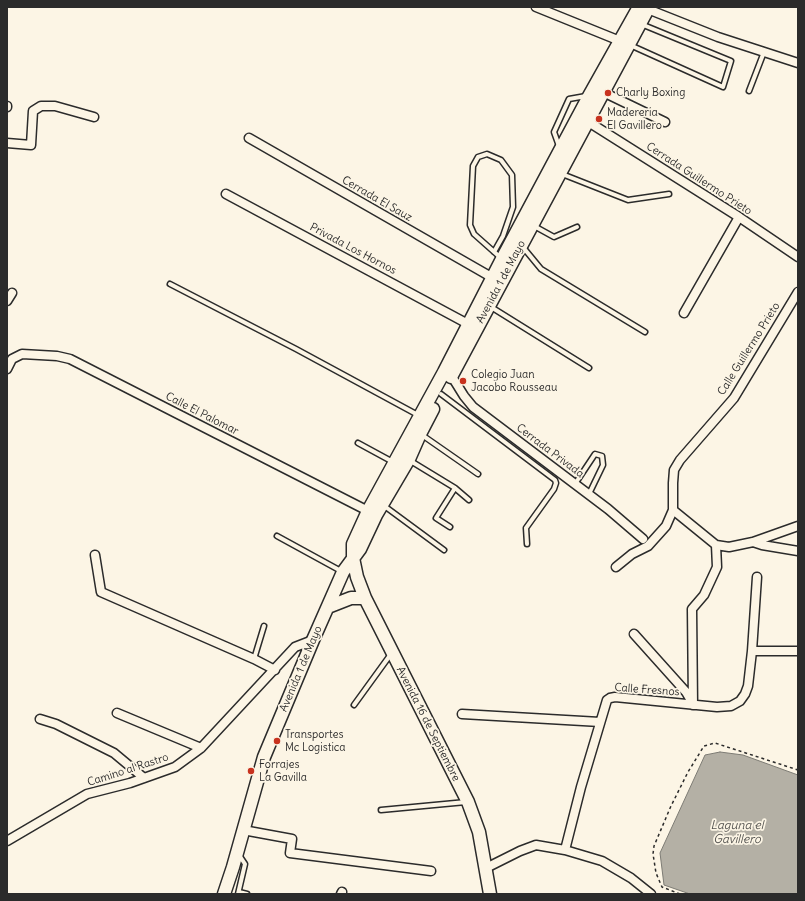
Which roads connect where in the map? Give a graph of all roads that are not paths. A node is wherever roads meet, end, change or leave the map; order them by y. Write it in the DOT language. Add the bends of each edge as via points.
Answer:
graph roads {
  1 [pos="536,7"];
  2 [pos="645,8"];
  3 [pos="636,22"];
  4 [pos="624,43"];
  5 [pos="764,52"];
  6 [pos="798,63"];
  7 [pos="749,90"];
  8 [pos="603,92"];
  9 [pos="94,117"];
  10 [pos="587,121"];
  11 [pos="665,122"];
  12 [pos="249,138"];
  13 [pos="7,143"];
  14 [pos="560,173"];
  15 [pos="226,194"];
  16 [pos="669,194"];
  17 [pos="739,217"];
  18 [pos="531,225"];
  19 [pos="577,227"];
  20 [pos="521,244"];
  21 [pos="498,255"];
  22 [pos="798,257"];
  23 [pos="493,278"];
  24 [pos="170,284"];
  25 [pos="798,292"];
  26 [pos="12,293"];
  27 [pos="7,301"];
  28 [pos="489,306"];
  29 [pos="684,313"];
  30 [pos="468,324"];
  31 [pos="645,332"];
  32 [pos="589,368"];
  33 [pos="7,369"];
  34 [pos="451,375"];
  35 [pos="441,394"];
  36 [pos="420,416"];
  37 [pos="420,434"];
  38 [pos="358,443"];
  39 [pos="409,459"];
  40 [pos="394,462"];
  41 [pos="478,474"];
  42 [pos="575,484"];
  43 [pos="455,488"];
  44 [pos="589,494"];
  45 [pos="469,500"];
  46 [pos="375,510"];
  47 [pos="673,510"];
  48 [pos="798,526"];
  49 [pos="450,527"];
  50 [pos="277,536"];
  51 [pos="643,539"];
  52 [pos="753,542"];
  53 [pos="527,544"];
  54 [pos="716,545"];
  55 [pos="444,550"];
  56 [pos="798,551"];
  57 [pos="95,555"];
  58 [pos="353,558"];
  59 [pos="616,567"];
  60 [pos="343,572"];
  61 [pos="757,577"];
  62 [pos="360,584"];
  63 [pos="337,585"];
  64 [pos="364,598"];
  65 [pos="328,608"];
  66 [pos="264,626"];
  67 [pos="634,634"];
  68 [pos="313,640"];
  69 [pos="752,651"];
  70 [pos="798,651"];
  71 [pos="392,652"];
  72 [pos="254,658"];
  73 [pos="275,670"];
  74 [pos="354,705"];
  75 [pos="693,705"];
  76 [pos="117,713"];
  77 [pos="462,714"];
  78 [pos="40,719"];
  79 [pos="600,722"];
  80 [pos="201,748"];
  81 [pos="144,778"];
  82 [pos="468,802"];
  83 [pos="381,810"];
  84 [pos="243,830"];
  85 [pos="7,841"];
  86 [pos="565,850"];
  87 [pos="237,852"];
  88 [pos="486,868"];
  89 [pos="431,871"];
  90 [pos="238,893"];
  91 [pos="224,894"];
  92 [pos="247,894"];
  93 [pos="488,894"];
  94 [pos="651,894"];
  1 -- 4 [label="street"];
  2 -- 3 [label="main road, Avenida 1 de Mayo"];
  2 -- 5 [label="street"];
  3 -- 4 [label="main road, Avenida 1 de Mayo"];
  3 -- 4 [label="lane" via="732,61 723,87"];
  4 -- 8 [label="main road, Avenida 1 de Mayo"];
  4 -- 21 [label="main road, Avenida 1 de Mayo" via="589,96"];
  5 -- 6 [label="street"];
  5 -- 7 [label="lane"];
  8 -- 10 [label="main road, Avenida 1 de Mayo"];
  8 -- 11 [label="street"];
  9 -- 13 [label="street" via="55,106 41,106 33,111 31,145"];
  10 -- 14 [label="main road, Avenida 1 de Mayo"];
  10 -- 17 [label="street, Cerrada Guillermo Prieto"];
  12 -- 23 [label="street, Cerrada El Sauz"];
  14 -- 16 [label="lane" via="628,200"];
  14 -- 18 [label="main road, Avenida 1 de Mayo"];
  15 -- 30 [label="street, Privada Los Hornos"];
  17 -- 22 [label="street, Cerrada Guillermo Prieto"];
  17 -- 29 [label="street"];
  18 -- 19 [label="lane" via="554,236"];
  18 -- 20 [label="main road, Avenida 1 de Mayo"];
  20 -- 28 [label="main road, Avenida 1 de Mayo"];
  20 -- 31 [label="lane" via="542,269"];
  21 -- 21 [label="lane" via="474,234 470,225 473,166 478,157 487,154 501,160 512,175 513,206"];
  21 -- 23 [label="main road, Avenida 1 de Mayo"];
  23 -- 30 [label="main road, Avenida 1 de Mayo"];
  24 -- 36 [label="lane"];
  25 -- 47 [label="street, Calle Guillermo Prieto" via="734,398 674,470"];
  26 -- 27 [label="street"];
  28 -- 32 [label="lane"];
  28 -- 34 [label="main road, Avenida 1 de Mayo"];
  30 -- 36 [label="main road, Avenida 1 de Mayo"];
  33 -- 46 [label="street, Calle El Palomar" via="12,360 22,354 70,358"];
  34 -- 35 [label="main road, Avenida 1 de Mayo"];
  34 -- 42 [label="street, Cerrada Privada" via="473,408"];
  35 -- 37 [label="main road, Avenida 1 de Mayo"];
  35 -- 53 [label="lane" via="555,480 554,489 526,528"];
  36 -- 40 [label="main road, Avenida 1 de Mayo"];
  37 -- 39 [label="main road, Avenida 1 de Mayo"];
  37 -- 41 [label="lane"];
  38 -- 40 [label="lane"];
  39 -- 43 [label="lane"];
  39 -- 46 [label="main road, Avenida 1 de Mayo"];
  40 -- 46 [label="main road, Avenida 1 de Mayo"];
  42 -- 44 [label="street, Cerrada Privada"];
  42 -- 44 [label="lane" via="595,454 602,456 603,465"];
  43 -- 45 [label="lane"];
  43 -- 49 [label="lane" via="436,518"];
  44 -- 51 [label="street, Cerrada Privada"];
  46 -- 55 [label="lane"];
  46 -- 58 [label="main road, Avenida 1 de Mayo" via="353,544"];
  47 -- 54 [label="street"];
  47 -- 59 [label="street, Calle Guillermo Prieto" via="666,526 648,546 632,554"];
  48 -- 52 [label="street"];
  50 -- 60 [label="lane"];
  52 -- 54 [label="street" via="729,547"];
  52 -- 56 [label="street"];
  54 -- 75 [label="street" via="717,567 704,595 692,608"];
  57 -- 72 [label="street" via="101,592"];
  58 -- 60 [label="main road, Avenida 1 de Mayo"];
  58 -- 62 [label="main road, Avenida 16 de Septiembre"];
  60 -- 63 [label="main road, Avenida 1 de Mayo"];
  61 -- 69 [label="street, Calle Fresnos"];
  62 -- 63 [label="main road" via="350,582"];
  62 -- 64 [label="main road, Avenida 16 de Septiembre"];
  63 -- 65 [label="main road, Avenida 1 de Mayo"];
  64 -- 65 [label="main road" via="351,598"];
  64 -- 71 [label="main road, Avenida 16 de Septiembre"];
  65 -- 68 [label="main road, Avenida 1 de Mayo"];
  66 -- 72 [label="lane"];
  67 -- 75 [label="street" via="686,692"];
  68 -- 73 [label="street, Camino al Rastro" via="295,647"];
  68 -- 84 [label="main road, Avenida 1 de Mayo" via="264,757"];
  69 -- 70 [label="street"];
  69 -- 75 [label="street, Calle Fresnos" via="748,686 740,701 724,707"];
  71 -- 74 [label="lane"];
  71 -- 82 [label="main road, Avenida 16 de Septiembre"];
  72 -- 73 [label="street"];
  73 -- 80 [label="street, Camino al Rastro"];
  75 -- 79 [label="street, Calle Fresnos" via="615,697 607,700"];
  76 -- 80 [label="street"];
  77 -- 79 [label="street"];
  78 -- 81 [label="street" via="56,724 114,753"];
  79 -- 86 [label="street, Calle Fresnos"];
  80 -- 81 [label="street, Camino al Rastro" via="175,767"];
  81 -- 85 [label="street, Camino al Rastro" via="87,794"];
  82 -- 83 [label="lane"];
  82 -- 88 [label="main road, Avenida 16 de Septiembre" via="479,832"];
  84 -- 87 [label="main road, Avenida 1 de Mayo"];
  84 -- 89 [label="street" via="292,839 290,853"];
  86 -- 88 [label="street" via="536,845"];
  86 -- 94 [label="street" via="602,861 631,878"];
  87 -- 90 [label="lane" via="245,864"];
  87 -- 91 [label="main road, Avenida 1 de Mayo"];
  88 -- 93 [label="main road, Avenida 16 de Septiembre"];
  90 -- 92 [label="lane"];
}
